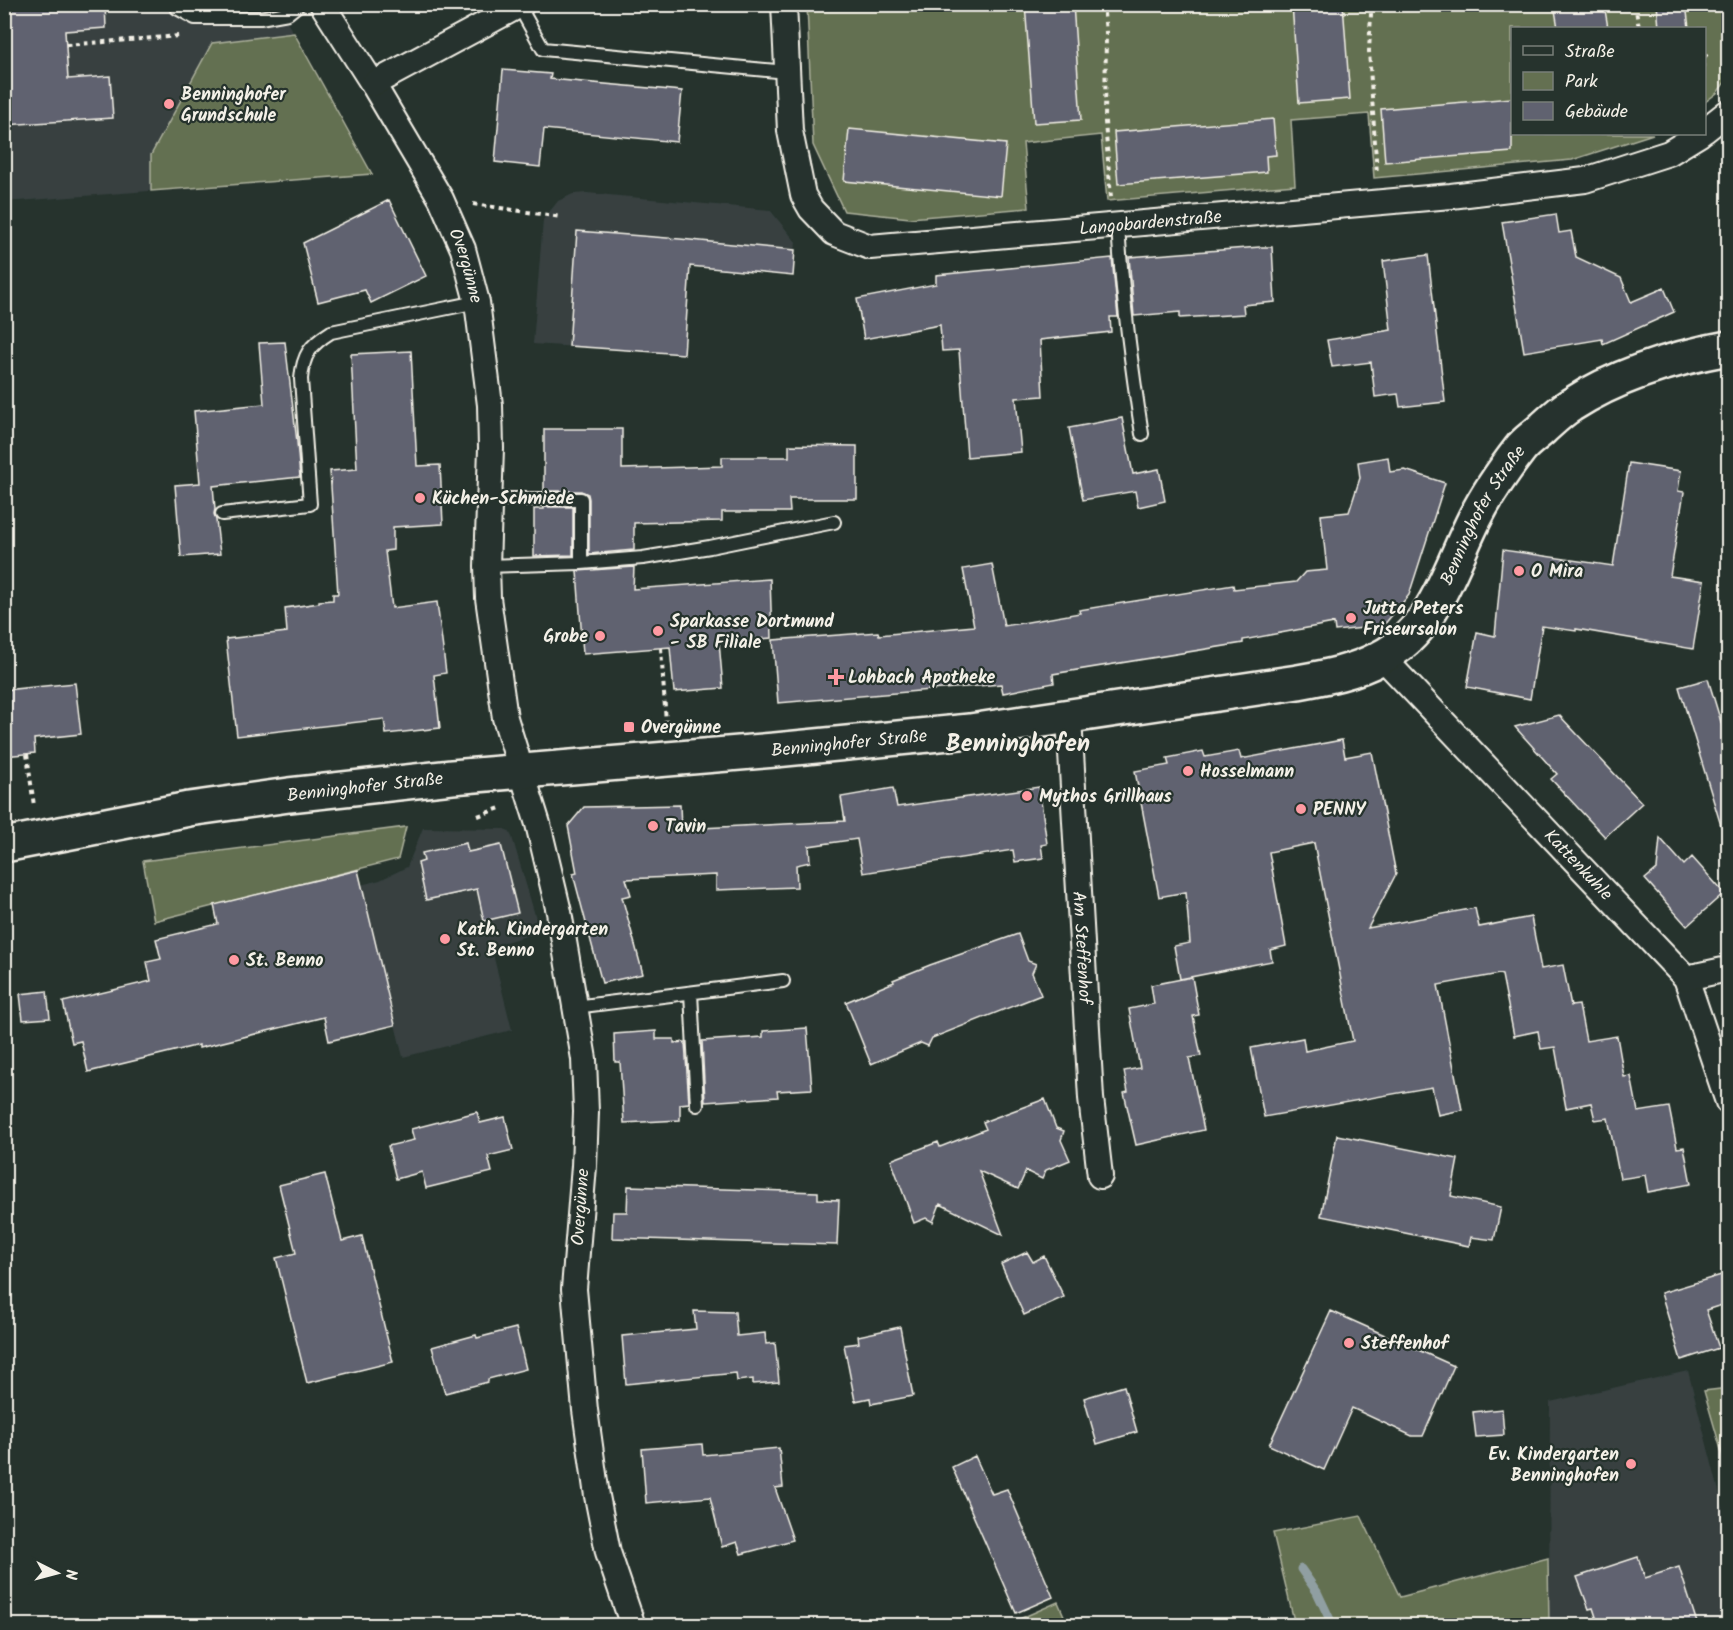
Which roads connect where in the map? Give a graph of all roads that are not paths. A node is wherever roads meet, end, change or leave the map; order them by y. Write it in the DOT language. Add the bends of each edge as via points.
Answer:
graph roads {
  1 [pos="174,4"];
  2 [pos="299,4"];
  3 [pos="322,4"];
  4 [pos="784,4"];
  5 [pos="521,5"];
  6 [pos="787,72"];
  7 [pos="373,84"];
  8 [pos="1728,112"];
  9 [pos="1706,129"];
  10 [pos="1698,135"];
  11 [pos="1116,225"];
  12 [pos="477,302"];
  13 [pos="1728,348"];
  14 [pos="1142,434"];
  15 [pos="489,499"];
  16 [pos="222,514"];
  17 [pos="834,522"];
  18 [pos="582,563"];
  19 [pos="487,566"];
  20 [pos="1382,657"];
  21 [pos="1070,718"];
  22 [pos="522,772"];
  23 [pos="4,845"];
  24 [pos="1728,969"];
  25 [pos="1686,978"];
  26 [pos="783,981"];
  27 [pos="691,993"];
  28 [pos="575,1007"];
  29 [pos="1728,1102"];
  30 [pos="697,1105"];
  31 [pos="1100,1176"];
  32 [pos="633,1626"];
  1 -- 2 [label="lane" via="195,18 260,18 288,13"];
  3 -- 7 [label="street, Overgünne"];
  4 -- 6 [label="street, Langobardenstraße"];
  5 -- 6 [label="lane" via="543,49"];
  5 -- 7 [label="street"];
  6 -- 11 [label="street, Langobardenstraße" via="790,131 803,195 834,233 870,247"];
  7 -- 12 [label="street, Overgünne" via="441,200 463,249"];
  8 -- 9 [label="street"];
  10 -- 11 [label="street, Langobardenstraße" via="1669,153 1585,180 1462,195"];
  11 -- 14 [label="lane"];
  12 -- 15 [label="street, Overgünne" via="490,405"];
  12 -- 16 [label="lane" via="331,332 321,339 303,363 310,504"];
  13 -- 20 [label="main road, Benninghofer Straße" via="1655,365 1611,382 1570,405 1521,447 1475,517 1420,627"];
  15 -- 18 [label="lane" via="581,499"];
  15 -- 19 [label="street, Overgünne"];
  17 -- 18 [label="lane" via="643,558"];
  18 -- 19 [label="lane"];
  19 -- 22 [label="street, Overgünne" via="505,718"];
  20 -- 21 [label="main road, Benninghofer Straße" via="1328,677"];
  20 -- 25 [label="street, Kattenkuhle"];
  21 -- 22 [label="main road, Benninghofer Straße" via="958,733"];
  21 -- 31 [label="street, Am Steffenhof" via="1091,1098"];
  22 -- 23 [label="main road, Benninghofer Straße" via="189,809"];
  22 -- 28 [label="street, Overgünne" via="559,912"];
  24 -- 25 [label="street"];
  25 -- 29 [label="street, Kattenkuhle"];
  26 -- 27 [label="lane"];
  27 -- 28 [label="lane"];
  27 -- 30 [label="lane"];
  28 -- 32 [label="street, Overgünne" via="584,1059 586,1112 574,1289 585,1410 608,1552"];
}
